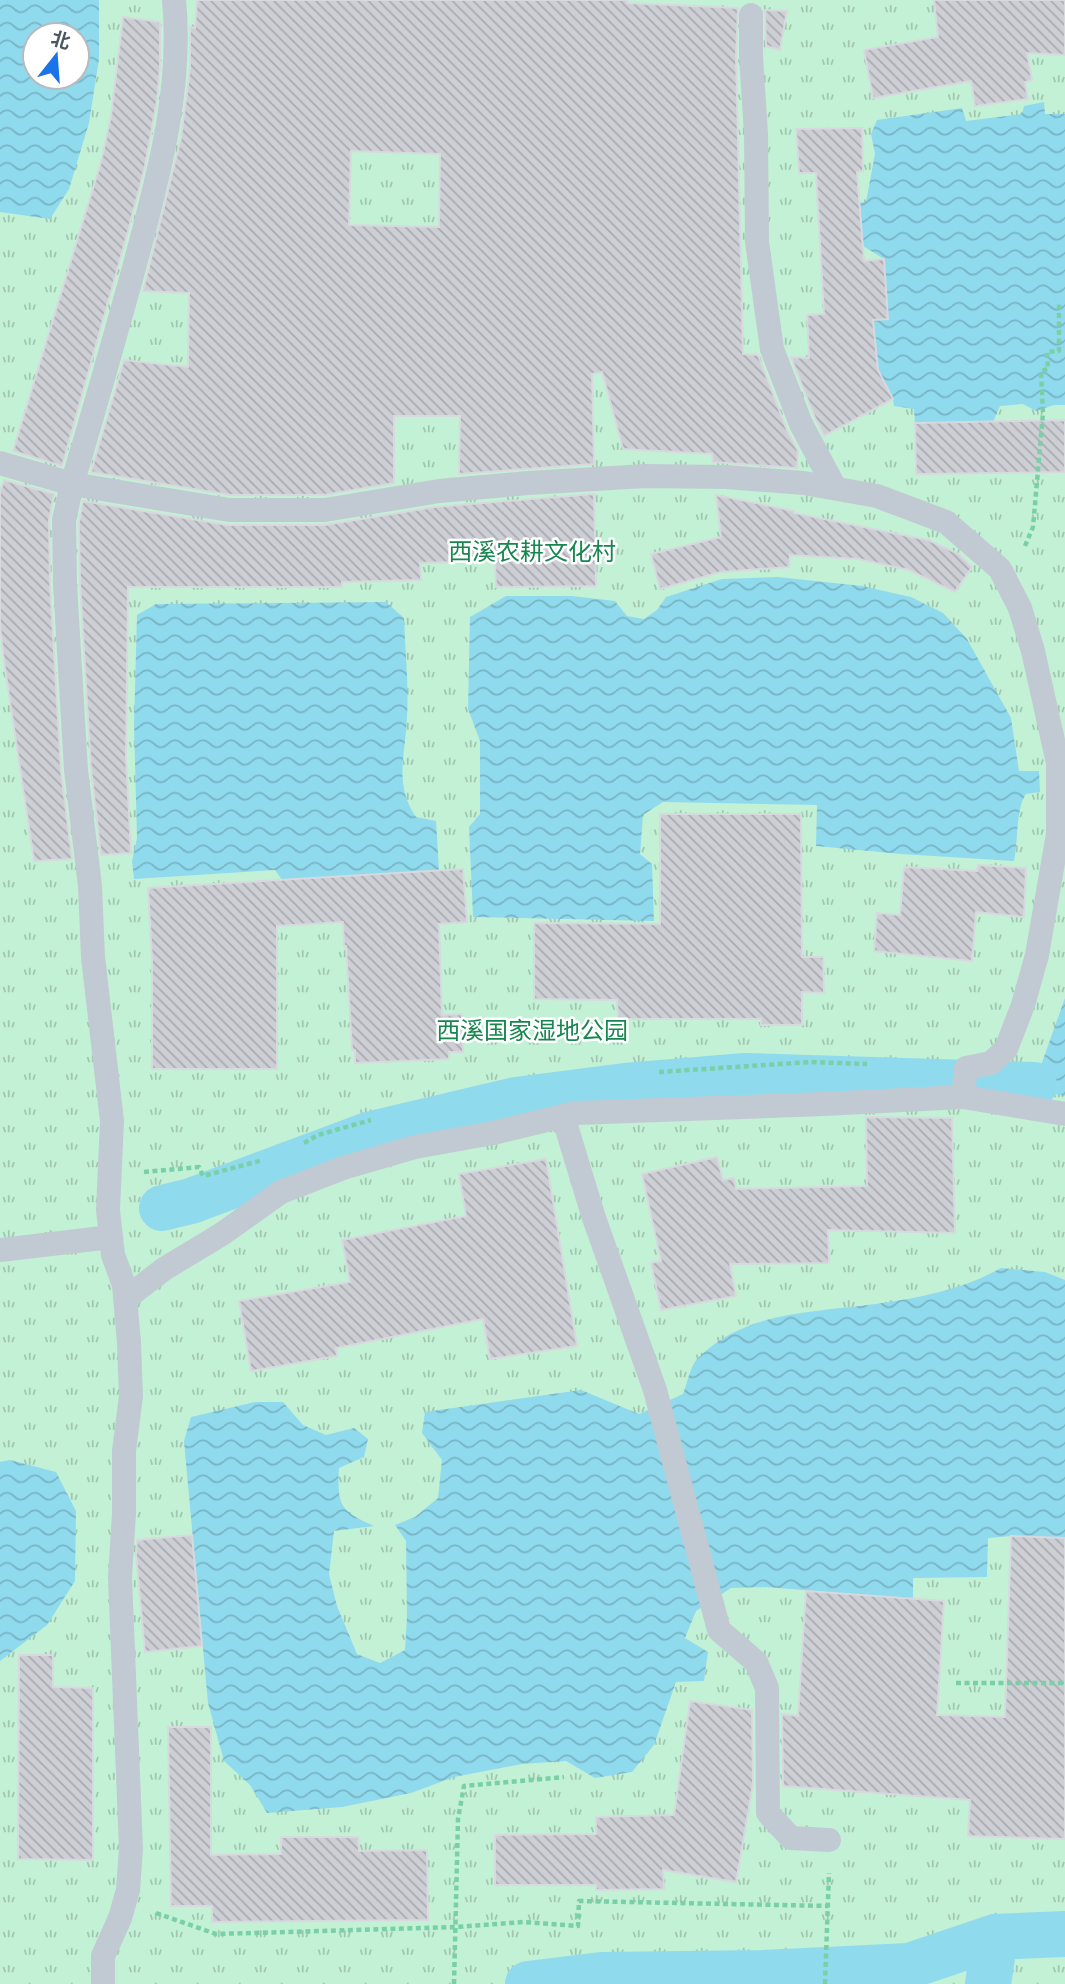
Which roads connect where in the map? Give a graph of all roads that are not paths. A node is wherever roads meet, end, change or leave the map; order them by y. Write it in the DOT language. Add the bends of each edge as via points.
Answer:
graph roads {
  1 [pos="174,0"];
  2 [pos="751,15"];
  3 [pos="0,463"];
  4 [pos="72,484"];
  5 [pos="835,488"];
  6 [pos="963,1097"];
  7 [pos="1065,1114"];
  8 [pos="563,1116"];
  9 [pos="111,1237"];
  10 [pos="0,1251"];
  11 [pos="125,1299"];
  12 [pos="830,1840"];
  13 [pos="103,1984"];
  1 -- 4 [label="lane" via="178,34 171,114 146,223"];
  2 -- 5 [label="lane" via="757,242 772,349 801,424"];
  3 -- 4 [label="lane"];
  4 -- 5 [label="lane" via="229,510 324,510 439,491 646,476 726,477"];
  4 -- 9 [label="lane" via="64,520 65,584 76,770 112,1121"];
  5 -- 6 [label="lane" via="877,496 946,522 1000,569 1020,608 1047,709 1058,764 1058,834 1037,954 1006,1049 991,1063 966,1068"];
  6 -- 7 [label="lane"];
  6 -- 8 [label="lane"];
  8 -- 11 [label="lane" via="415,1147 281,1192"];
  8 -- 12 [label="lane" via="654,1390 719,1630 756,1662 767,1688 768,1813 791,1838"];
  9 -- 10 [label="lane"];
  9 -- 11 [label="lane"];
  11 -- 13 [label="lane" via="131,1396 124,1451 120,1577 131,1849 128,1891 103,1956"];
}
